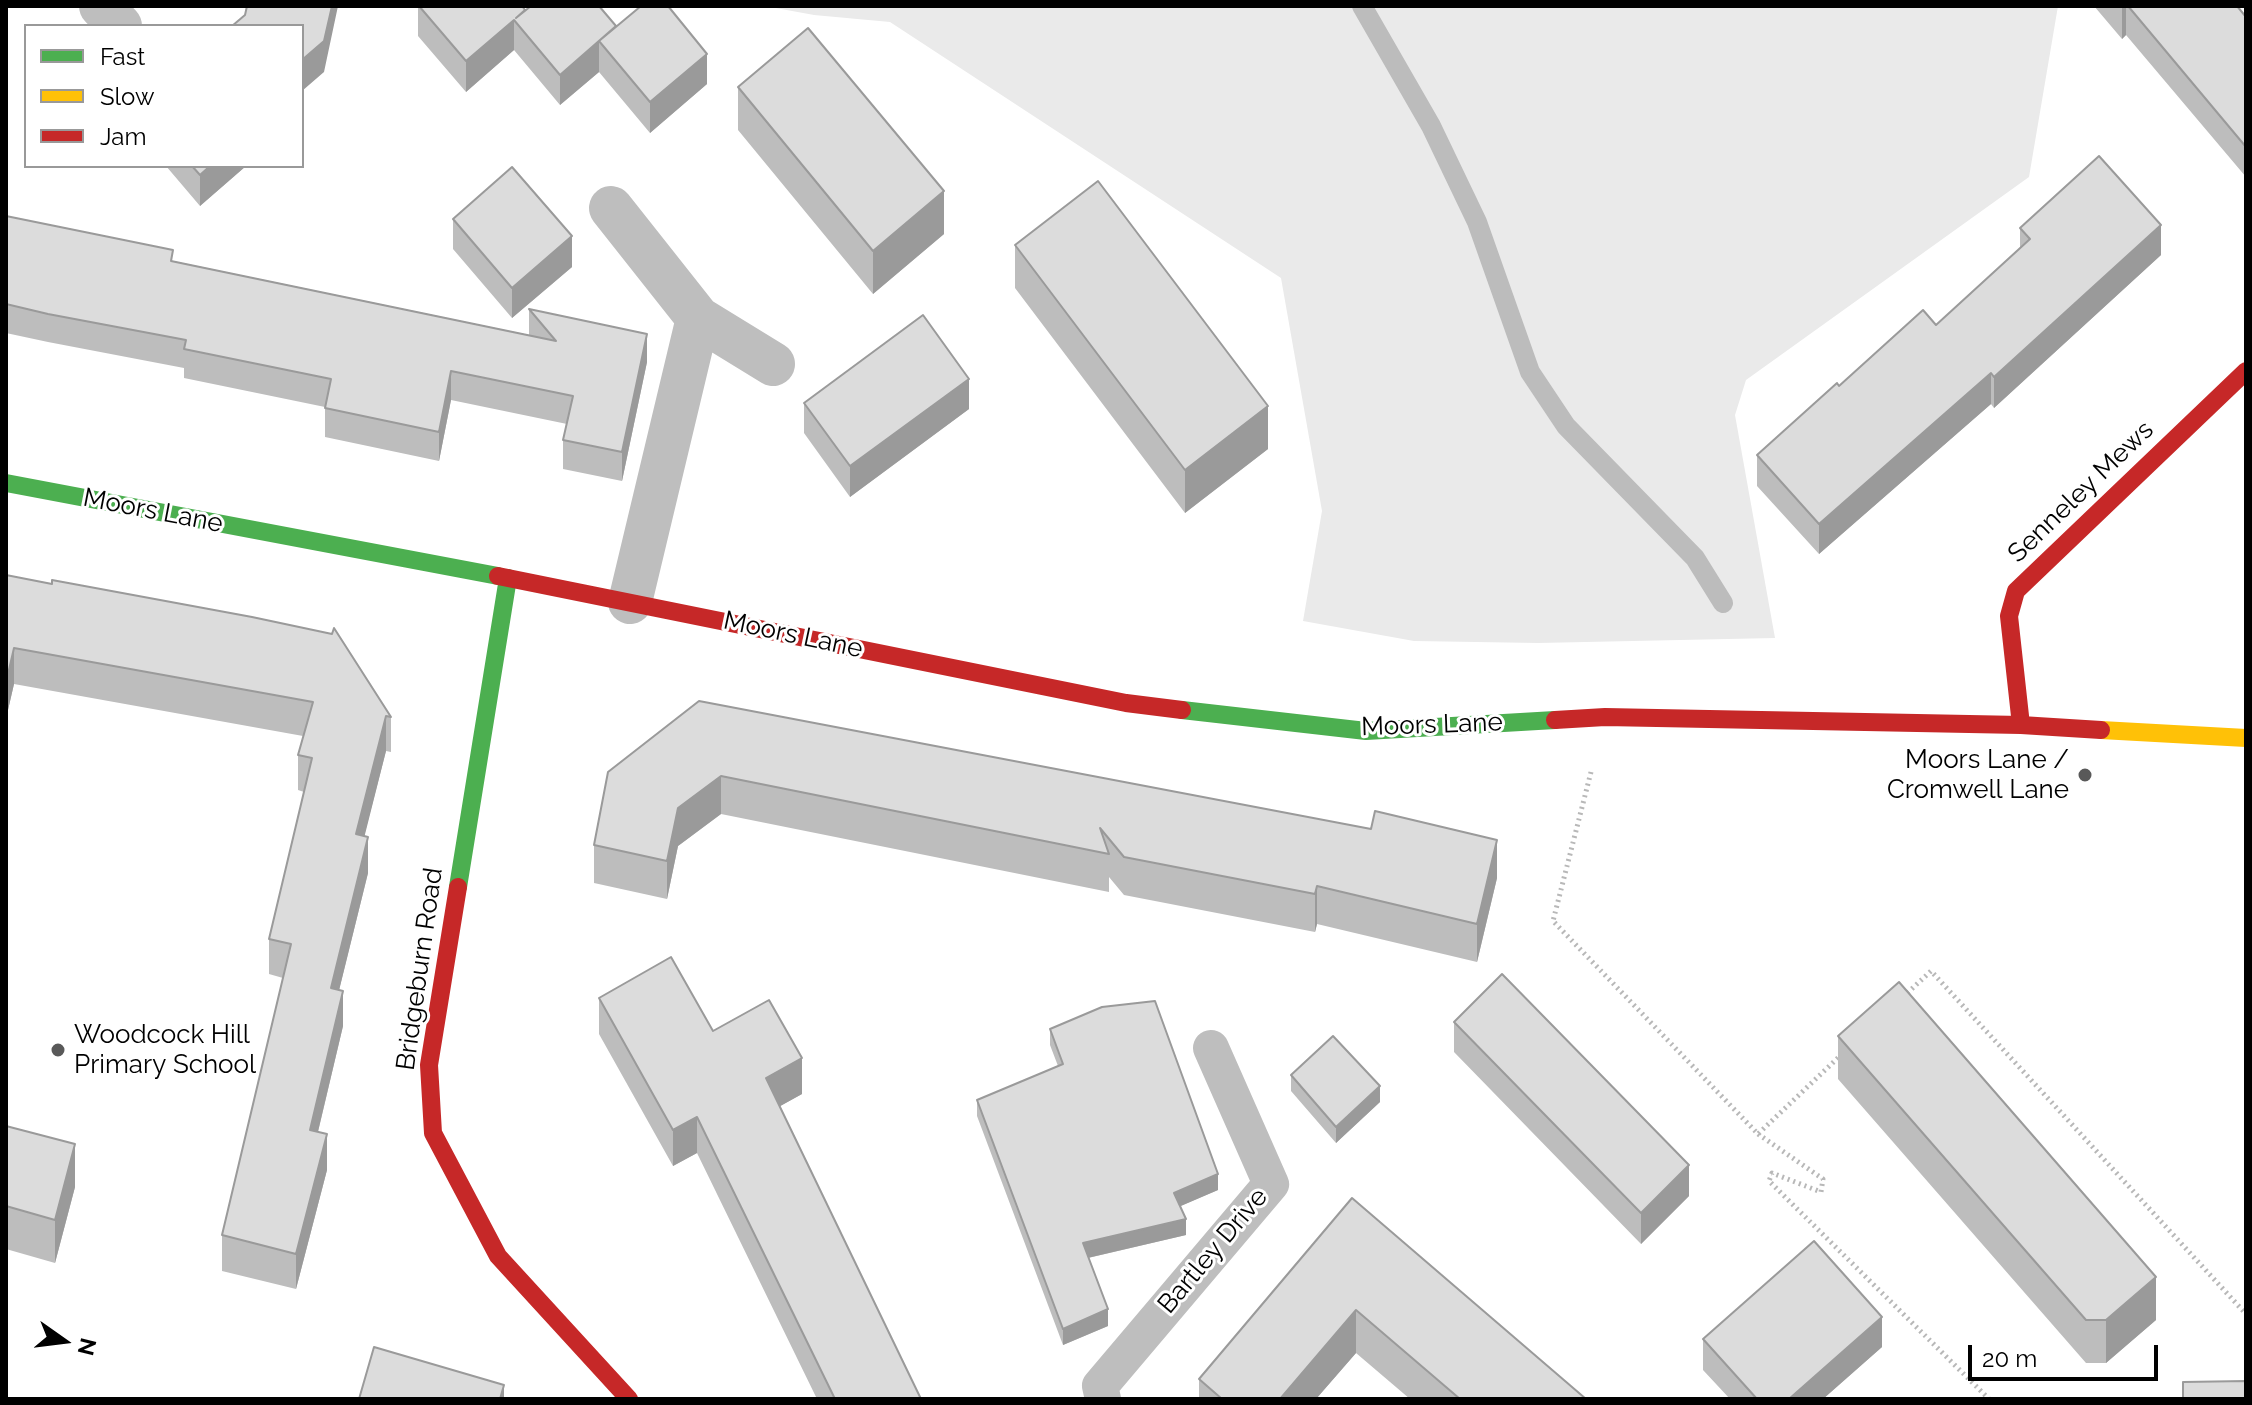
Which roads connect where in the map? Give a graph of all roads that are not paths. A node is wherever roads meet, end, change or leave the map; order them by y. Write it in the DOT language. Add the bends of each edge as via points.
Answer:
graph roads {
  1 [pos="101,6"];
  2 [pos="118,24"];
  3 [pos="611,208"];
  4 [pos="698,318"];
  5 [pos="773,364"];
  6 [pos="2246,371"];
  7 [pos="6,483"];
  8 [pos="508,578"];
  9 [pos="630,602"];
  10 [pos="2021,725"];
  11 [pos="2246,738"];
  12 [pos="1211,1048"];
  13 [pos="629,1399"];
  14 [pos="1103,1399"];
  1 -- 2 [label="street"];
  3 -- 4 [label="street"];
  4 -- 5 [label="street"];
  4 -- 9 [label="street"];
  6 -- 10 [label="street, Senneley Mews" via="2016,591 2009,616"];
  7 -- 8 [label="street, Moors Lane"];
  8 -- 9 [label="street, Moors Lane"];
  8 -- 13 [label="street, Bridgeburn Road" via="429,1065 433,1133 498,1256"];
  9 -- 10 [label="street, Moors Lane" via="1141,705 1366,731 1605,717"];
  10 -- 11 [label="street, Moors Lane"];
  12 -- 14 [label="lane, Bartley Drive" via="1271,1184 1100,1386"];
}
